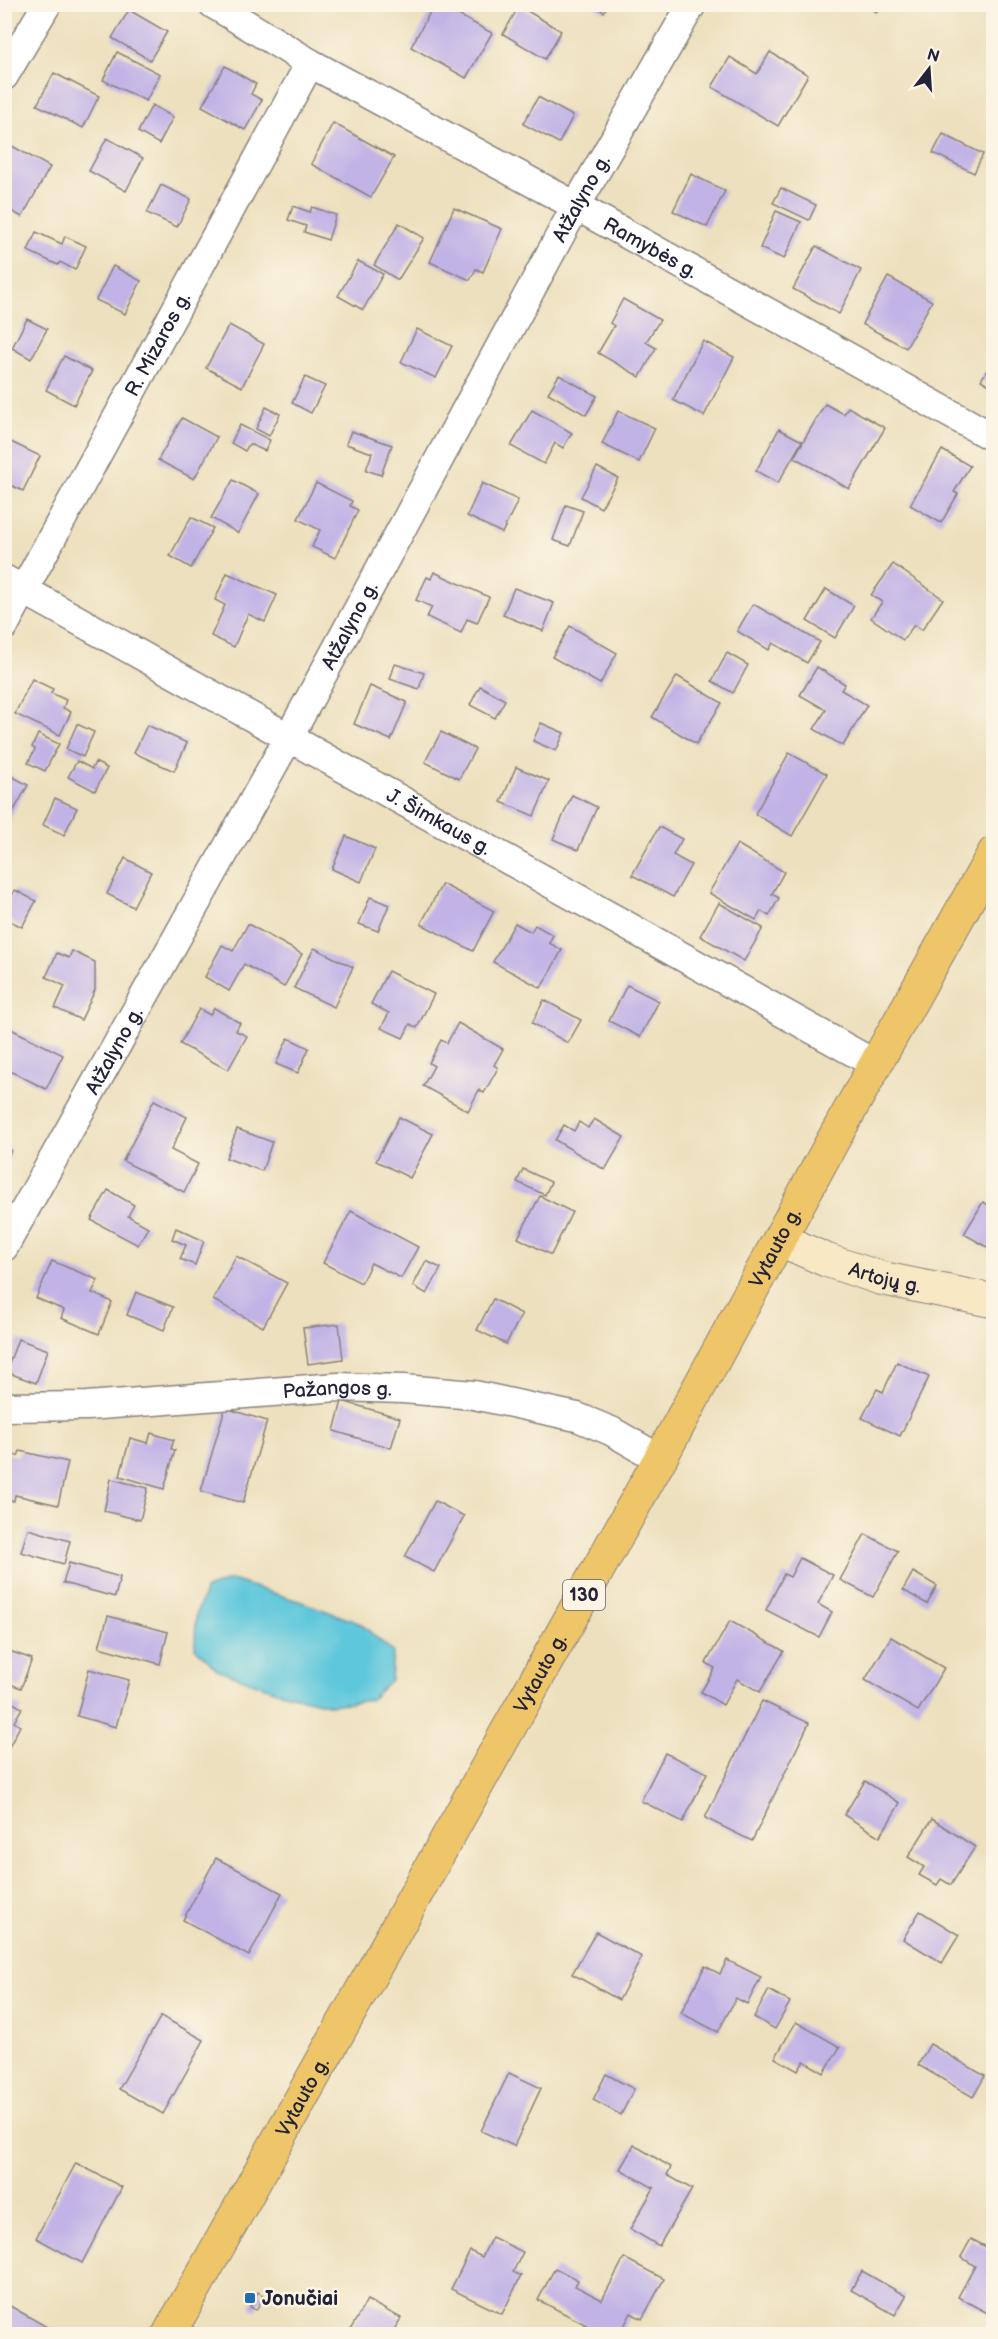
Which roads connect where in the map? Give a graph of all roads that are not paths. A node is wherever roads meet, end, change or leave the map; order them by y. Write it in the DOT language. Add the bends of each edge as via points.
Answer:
graph roads {
  1 [pos="47,4"];
  2 [pos="692,4"];
  3 [pos="215,5"];
  4 [pos="310,63"];
  5 [pos="4,76"];
  6 [pos="576,207"];
  7 [pos="993,438"];
  8 [pos="15,584"];
  9 [pos="4,626"];
  10 [pos="289,737"];
  11 [pos="993,853"];
  12 [pos="875,1064"];
  13 [pos="781,1240"];
  14 [pos="4,1247"];
  15 [pos="993,1301"];
  16 [pos="4,1407"];
  17 [pos="660,1459"];
  18 [pos="169,2334"];
  1 -- 5 [label="street"];
  2 -- 6 [label="street, Atžalyno g."];
  3 -- 4 [label="street, Ramybės g."];
  4 -- 6 [label="street, Ramybės g."];
  4 -- 8 [label="street, R. Mizaros g."];
  6 -- 7 [label="street, Ramybės g."];
  6 -- 10 [label="street, Atžalyno g."];
  8 -- 9 [label="street, R. Mizaros g."];
  8 -- 10 [label="street, J. Šimkaus g."];
  10 -- 12 [label="street, J. Šimkaus g."];
  10 -- 14 [label="street, Atžalyno g."];
  11 -- 12 [label="main road, Vytauto g. / 130"];
  12 -- 13 [label="main road, Vytauto g. / 130"];
  13 -- 15 [label="main road, Artojų g." via="880,1278"];
  13 -- 17 [label="main road, Vytauto g. / 130"];
  16 -- 17 [label="street, Pažangos g." via="87,1406 338,1387 403,1389 474,1395 577,1417"];
  17 -- 18 [label="main road, Vytauto g. / 130"];
}
